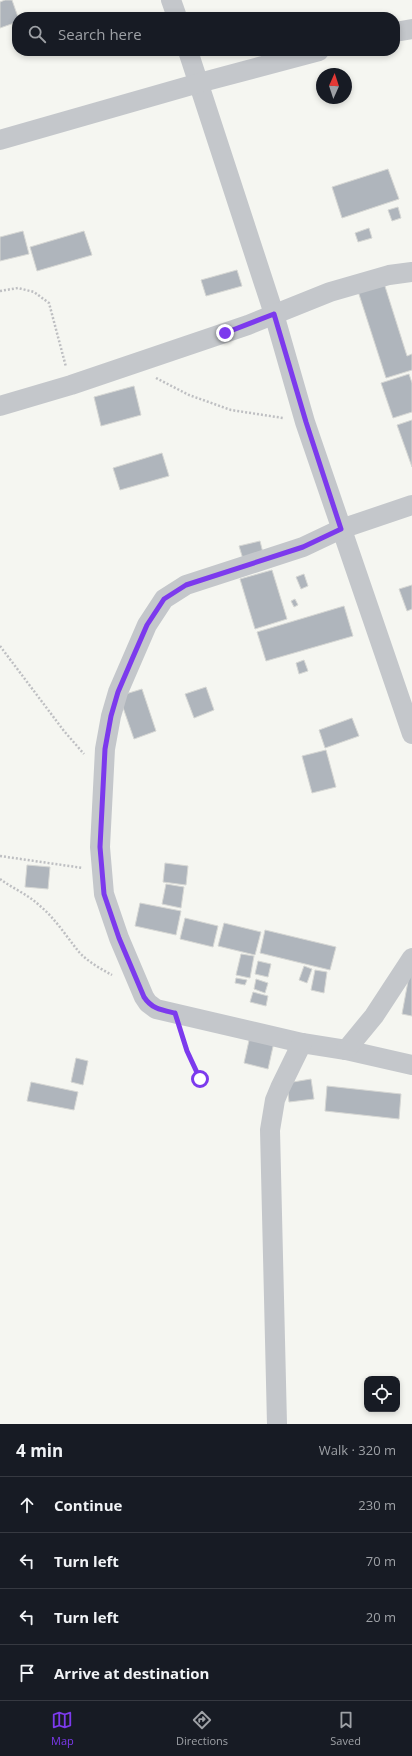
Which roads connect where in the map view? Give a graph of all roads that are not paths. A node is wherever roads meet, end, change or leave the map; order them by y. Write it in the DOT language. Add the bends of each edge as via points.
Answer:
graph roads {
  1 [pos="171,0"];
  2 [pos="175,12"];
  3 [pos="412,28"];
  4 [pos="400,31"];
  5 [pos="190,56"];
  6 [pos="300,56"];
  7 [pos="199,83"];
  8 [pos="0,140"];
  9 [pos="412,272"];
  10 [pos="274,314"];
  11 [pos="0,406"];
  12 [pos="412,505"];
  13 [pos="341,529"];
  14 [pos="412,734"];
  15 [pos="412,958"];
  16 [pos="302,1043"];
  17 [pos="346,1050"];
  18 [pos="412,1066"];
  19 [pos="277,1424"];
  1 -- 2 [label="street"];
  3 -- 4 [label="street"];
  5 -- 7 [label="street"];
  6 -- 7 [label="street"];
  7 -- 8 [label="street"];
  7 -- 10 [label="street"];
  9 -- 10 [label="street" via="389,275 330,292"];
  10 -- 11 [label="street" via="71,385"];
  10 -- 13 [label="street"];
  12 -- 13 [label="street"];
  13 -- 14 [label="street"];
  13 -- 16 [label="street" via="303,547 186,585 164,599 147,625 118,692 105,749 100,847 104,894 119,938 148,1003 156,1009"];
  15 -- 17 [label="street" via="374,1016"];
  16 -- 17 [label="street"];
  16 -- 19 [label="street" via="275,1100 270,1130"];
  17 -- 18 [label="street"];
}
